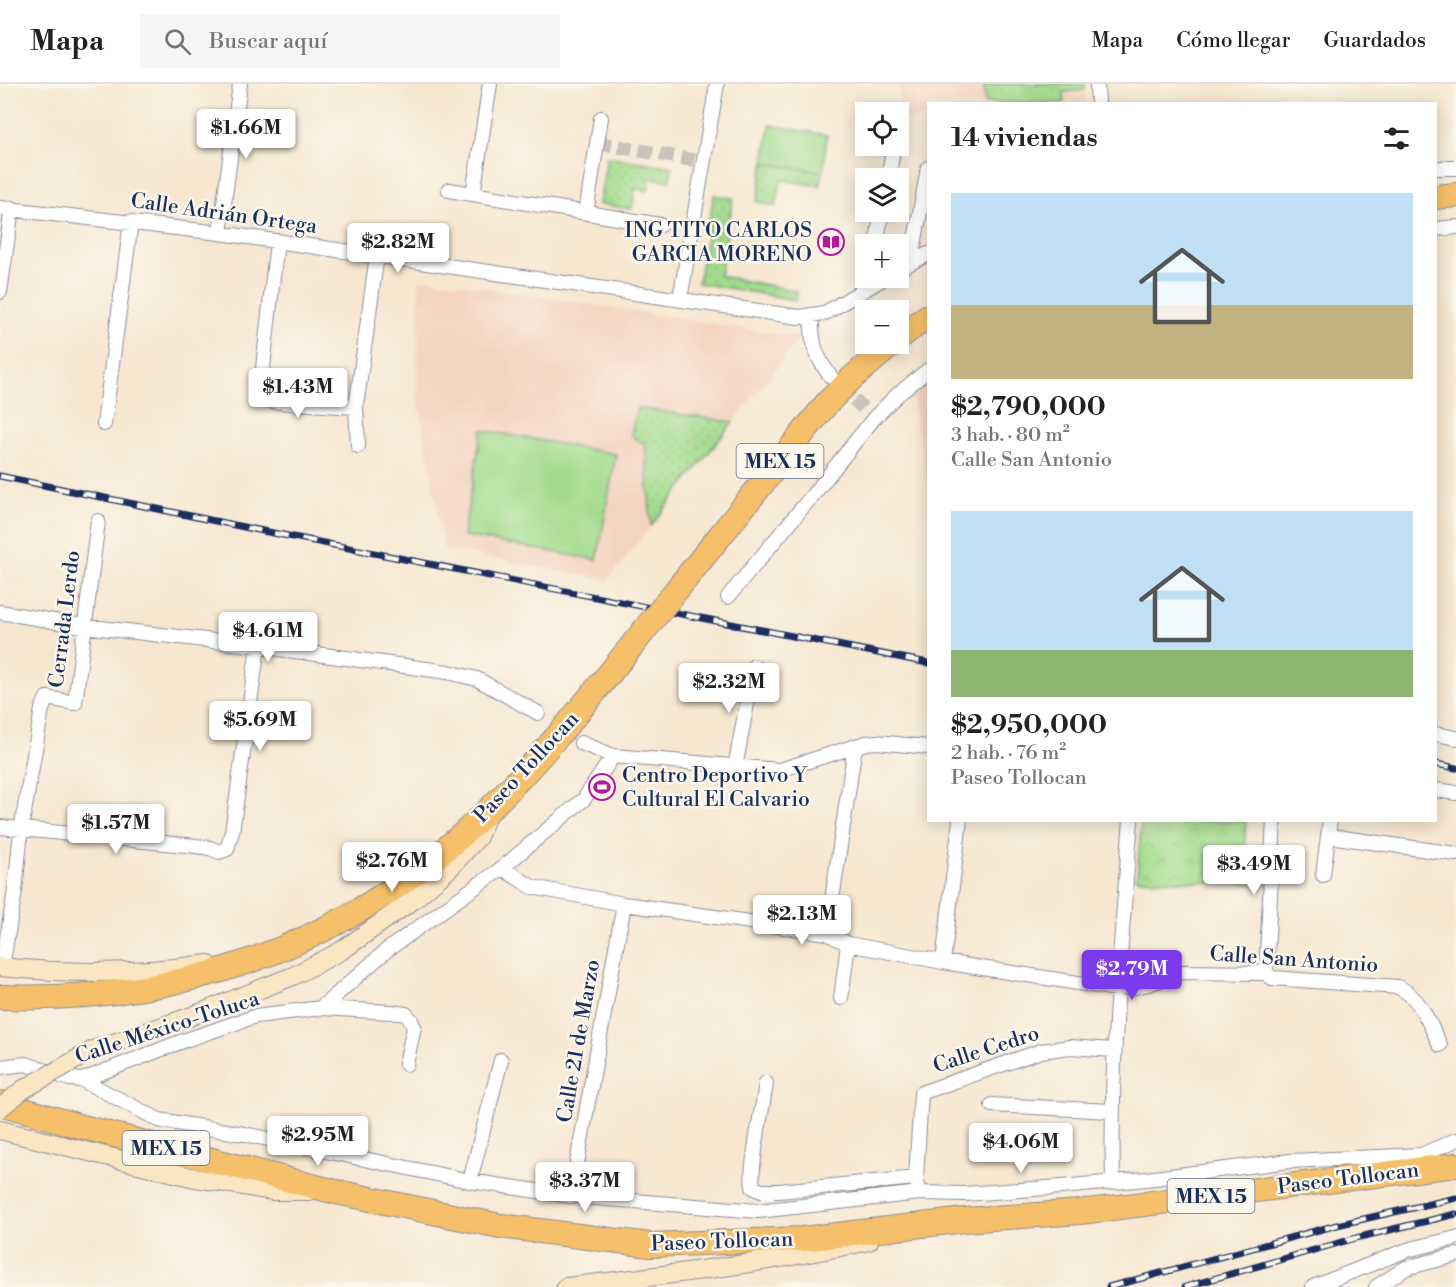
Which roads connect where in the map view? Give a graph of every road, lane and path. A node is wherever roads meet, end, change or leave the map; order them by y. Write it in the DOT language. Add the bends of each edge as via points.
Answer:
graph roads {
  1 [pos="240,84"];
  2 [pos="490,84"];
  3 [pos="717,84"];
  4 [pos="1097,84"];
  5 [pos="1098,102"];
  6 [pos="601,118"];
  7 [pos="1437,168"];
  8 [pos="1456,168"];
  9 [pos="927,174"];
  10 [pos="449,190"];
  11 [pos="473,194"];
  12 [pos="1456,195"];
  13 [pos="1437,197"];
  14 [pos="6,208"];
  15 [pos="586,213"];
  16 [pos="131,222"];
  17 [pos="660,225"];
  18 [pos="1456,227"];
  19 [pos="1437,229"];
  20 [pos="220,233"];
  21 [pos="277,241"];
  22 [pos="927,254"];
  23 [pos="377,255"];
  24 [pos="911,262"];
  25 [pos="861,288"];
  26 [pos="0,292"];
  27 [pos="680,299"];
  28 [pos="805,317"];
  29 [pos="927,317"];
  30 [pos="909,330"];
  31 [pos="880,354"];
  32 [pos="927,371"];
  33 [pos="831,377"];
  34 [pos="356,407"];
  35 [pos="863,408"];
  36 [pos="874,418"];
  37 [pos="104,424"];
  38 [pos="358,446"];
  39 [pos="98,521"];
  40 [pos="728,597"];
  41 [pos="0,612"];
  42 [pos="83,626"];
  43 [pos="258,646"];
  44 [pos="754,666"];
  45 [pos="538,712"];
  46 [pos="1437,734"];
  47 [pos="1456,738"];
  48 [pos="581,743"];
  49 [pos="855,746"];
  50 [pos="927,747"];
  51 [pos="613,756"];
  52 [pos="735,768"];
  53 [pos="1437,790"];
  54 [pos="1456,794"];
  55 [pos="490,807"];
  56 [pos="960,822"];
  57 [pos="1131,822"];
  58 [pos="1274,822"];
  59 [pos="1330,822"];
  60 [pos="0,827"];
  61 [pos="21,830"];
  62 [pos="1329,836"];
  63 [pos="1456,854"];
  64 [pos="502,867"];
  65 [pos="1323,875"];
  66 [pos="624,904"];
  67 [pos="827,933"];
  68 [pos="848,944"];
  69 [pos="266,955"];
  70 [pos="943,962"];
  71 [pos="1,967"];
  72 [pos="1266,973"];
  73 [pos="1117,989"];
  74 [pos="0,997"];
  75 [pos="841,998"];
  76 [pos="321,1008"];
  77 [pos="1440,1045"];
  78 [pos="1113,1050"];
  79 [pos="501,1060"];
  80 [pos="406,1064"];
  81 [pos="0,1067"];
  82 [pos="82,1080"];
  83 [pos="766,1083"];
  84 [pos="0,1103"];
  85 [pos="992,1105"];
  86 [pos="0,1108"];
  87 [pos="1111,1111"];
  88 [pos="0,1130"];
  89 [pos="1456,1140"];
  90 [pos="1456,1165"];
  91 [pos="916,1178"];
  92 [pos="470,1181"];
  93 [pos="1113,1182"];
  94 [pos="332,1191"];
  95 [pos="920,1193"];
  96 [pos="571,1196"];
  97 [pos="965,1220"];
  98 [pos="1456,1238"];
  99 [pos="1456,1255"];
  100 [pos="566,1287"];
  101 [pos="1313,1287"];
  102 [pos="1376,1287"];
  1 -- 20 [label="street"];
  2 -- 11 [label="street"];
  3 -- 27 [label="street"];
  4 -- 5 [label="street"];
  6 -- 15 [label="street"];
  7 -- 8 [label="street"];
  9 -- 24 [label="street"];
  10 -- 11 [label="street"];
  11 -- 15 [label="street"];
  12 -- 13 [label="highway"];
  14 -- 16 [label="street, Calle Adrián Ortega"];
  14 -- 26 [label="street"];
  15 -- 17 [label="street"];
  16 -- 20 [label="street, Calle Adrián Ortega"];
  16 -- 37 [label="street"];
  18 -- 19 [label="street"];
  20 -- 21 [label="street, Calle Adrián Ortega"];
  21 -- 23 [label="street, Calle Adrián Ortega"];
  21 -- 34 [label="street" via="260,395 277,402"];
  22 -- 24 [label="street"];
  23 -- 27 [label="street, Calle Adrián Ortega"];
  23 -- 34 [label="street"];
  25 -- 28 [label="street" via="825,313"];
  27 -- 28 [label="street, Calle Adrián Ortega"];
  28 -- 33 [label="street" via="815,350"];
  29 -- 30 [label="highway"];
  31 -- 55 [label="highway, Paseo Tollocan / MEX 15, bridge" via="828,402 568,725"];
  32 -- 36 [label="street"];
  34 -- 38 [label="street"];
  35 -- 36 [label="street"];
  36 -- 40 [label="street"];
  39 -- 42 [label="street, Cerrada Lerdo"];
  41 -- 42 [label="street"];
  42 -- 43 [label="street"];
  42 -- 61 [label="street, Cerrada Lerdo" via="75,703 47,698 42,709"];
  43 -- 45 [label="street" via="457,675 477,680"];
  43 -- 61 [label="street" via="227,849 219,852 196,846"];
  44 -- 52 [label="street"];
  46 -- 47 [label="street"];
  48 -- 51 [label="street"];
  49 -- 50 [label="street" via="876,742"];
  49 -- 52 [label="street" via="780,771"];
  49 -- 67 [label="street"];
  51 -- 52 [label="street"];
  51 -- 64 [label="street" via="584,799"];
  53 -- 54 [label="street"];
  55 -- 69 [label="highway, Paseo Tollocan / MEX 15" via="433,859 370,904"];
  55 -- 86 [label="main road, bridge" via="478,837 449,868 341,951 293,976 93,1050 24,1089"];
  56 -- 70 [label="street"];
  57 -- 73 [label="street"];
  58 -- 72 [label="street"];
  59 -- 62 [label="street"];
  60 -- 61 [label="street"];
  61 -- 71 [label="street"];
  62 -- 63 [label="street"];
  62 -- 65 [label="street"];
  64 -- 66 [label="street, Calle San Antonio" via="532,887"];
  64 -- 76 [label="street" via="387,950"];
  66 -- 67 [label="street, Calle San Antonio"];
  66 -- 96 [label="street, Calle 21 de Marzo"];
  67 -- 68 [label="street, Calle San Antonio"];
  68 -- 70 [label="street, Calle San Antonio"];
  68 -- 75 [label="street"];
  69 -- 71 [label="main road" via="190,967 113,972"];
  69 -- 74 [label="highway, Paseo Tollocan / MEX 15" via="192,979 126,992"];
  70 -- 73 [label="street, Calle San Antonio"];
  72 -- 73 [label="street, Calle San Antonio" via="1172,973 1159,981"];
  72 -- 77 [label="street, Calle San Antonio" via="1272,978 1398,987 1410,992 1418,1003"];
  73 -- 78 [label="street"];
  76 -- 80 [label="street, Calle México-Toluca" via="406,1014 414,1027"];
  76 -- 82 [label="street, Calle México-Toluca" via="256,1016"];
  78 -- 87 [label="street"];
  78 -- 91 [label="street, Calle Cedro" via="1070,1047 1041,1051 921,1093"];
  79 -- 92 [label="street"];
  81 -- 82 [label="street, Calle México-Toluca" via="26,1064"];
  82 -- 92 [label="street" via="159,1120"];
  83 -- 91 [label="street" via="753,1188 779,1191"];
  84 -- 94 [label="highway, Paseo Tollocan / MEX 15"];
  85 -- 87 [label="street"];
  87 -- 93 [label="street"];
  88 -- 94 [label="main road" via="195,1178 272,1191"];
  89 -- 93 [label="street" via="1421,1155 1290,1161"];
  90 -- 97 [label="highway, Paseo Tollocan / MEX 15" via="1080,1212"];
  91 -- 95 [label="street"];
  92 -- 96 [label="street"];
  93 -- 95 [label="street" via="975,1193"];
  94 -- 97 [label="highway, Paseo Tollocan / MEX 15" via="500,1226 650,1245 802,1239"];
  95 -- 96 [label="street" via="758,1211"];
  97 -- 100 [label="main road" via="813,1253"];
  98 -- 101 [label="street" via="1407,1250"];
  99 -- 102 [label="street" via="1406,1268"];
}
